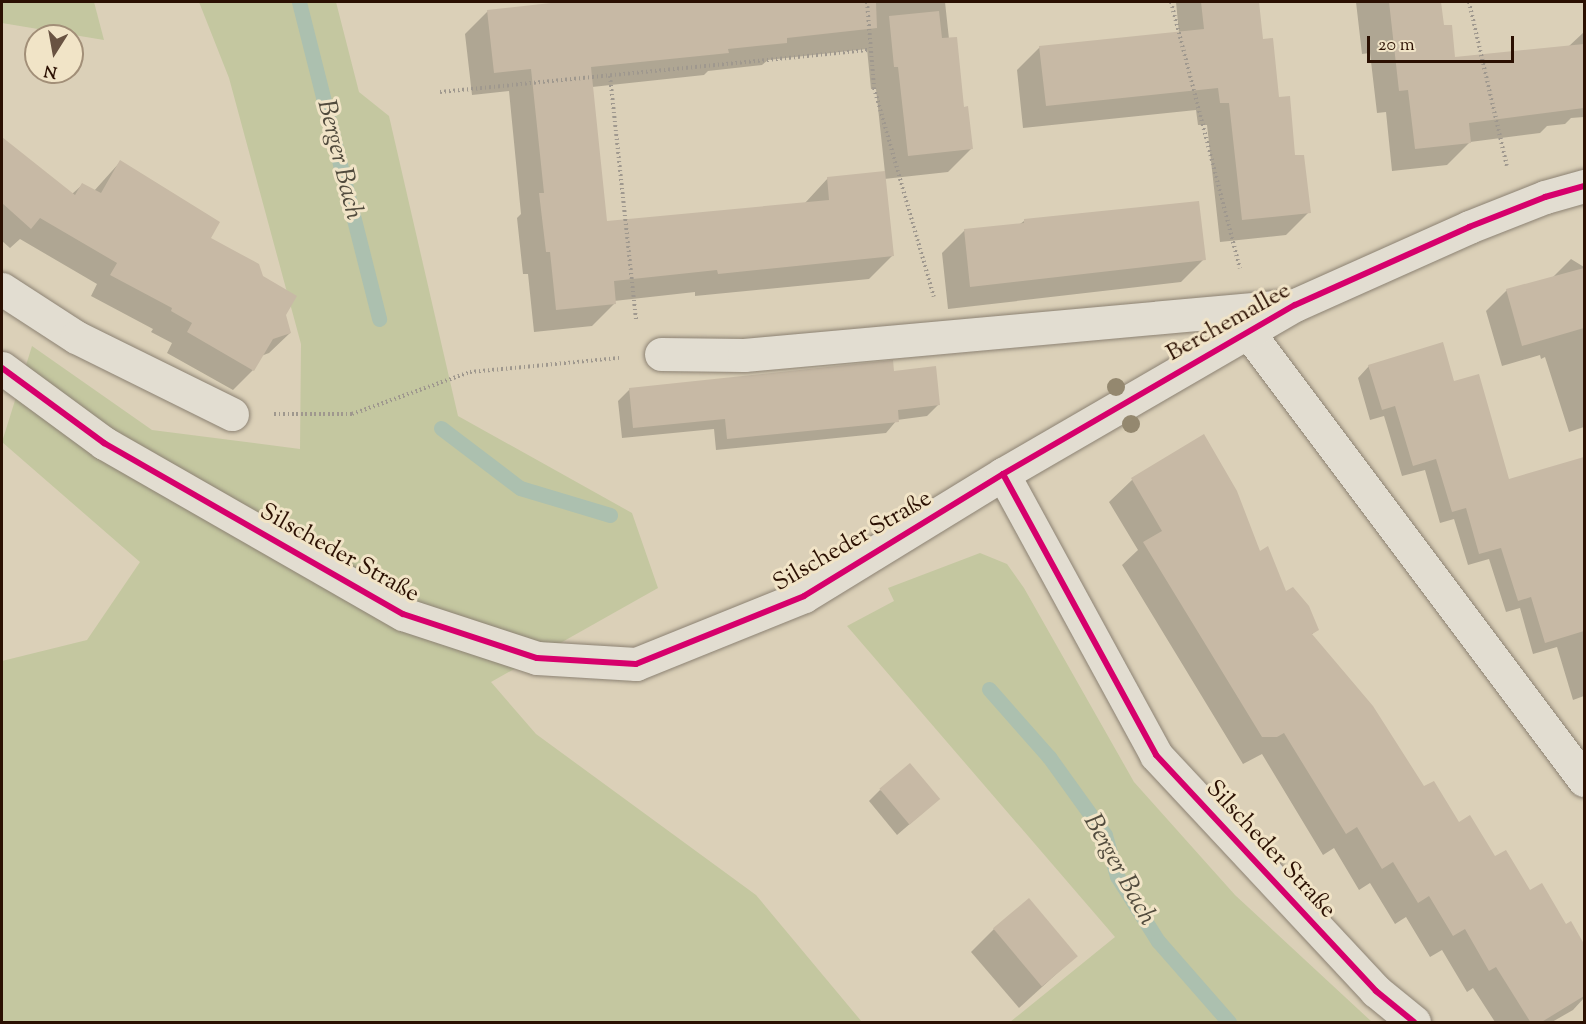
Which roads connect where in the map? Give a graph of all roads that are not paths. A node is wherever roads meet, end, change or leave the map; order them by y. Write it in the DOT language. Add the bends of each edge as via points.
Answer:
graph roads {
  1 [pos="1584,186"];
  2 [pos="2,289"];
  3 [pos="1244,321"];
  4 [pos="651,355"];
  5 [pos="2,368"];
  6 [pos="232,414"];
  7 [pos="1003,474"];
  8 [pos="1584,780"];
  9 [pos="1414,1023"];
  1 -- 3 [label="street, Berchemallee" via="1517,208 1295,305"];
  2 -- 6 [label="street" via="76,337"];
  3 -- 4 [label="street" via="946,337 744,355"];
  3 -- 7 [label="street, Berchemallee"];
  3 -- 8 [label="street"];
  5 -- 7 [label="street, Silscheder Straße" via="104,443 404,614 537,658 636,664 804,596"];
  7 -- 9 [label="street, Silscheder Straße" via="1156,755 1376,991"];
}
